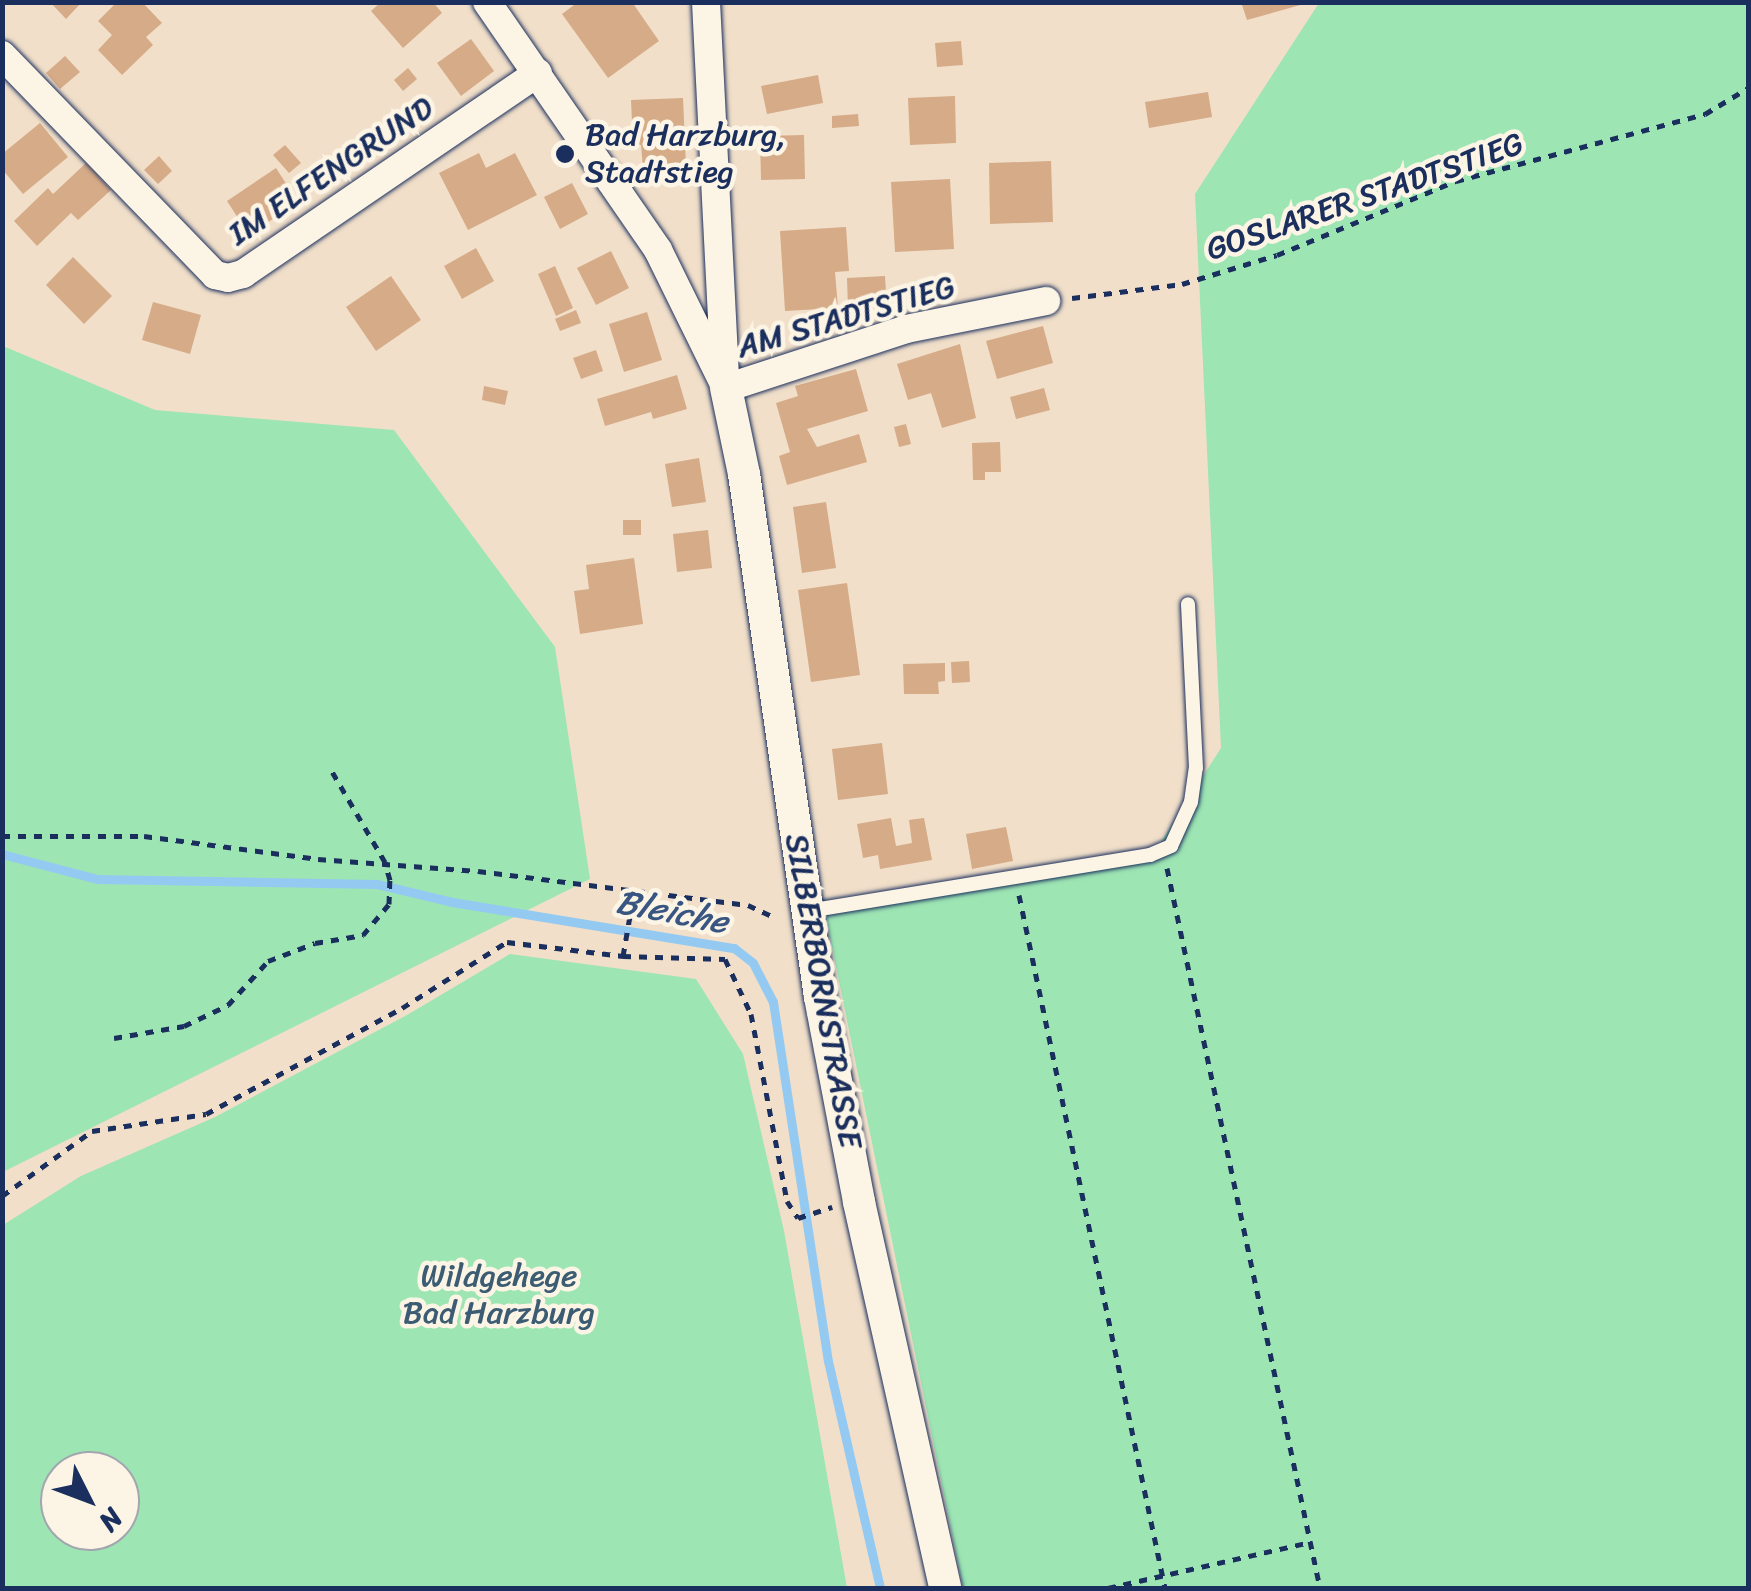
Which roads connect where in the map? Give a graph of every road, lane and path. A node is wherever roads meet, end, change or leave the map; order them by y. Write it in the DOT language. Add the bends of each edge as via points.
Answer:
graph roads {
  1 [pos="487,2"];
  2 [pos="706,2"];
  3 [pos="2,55"];
  4 [pos="538,73"];
  5 [pos="1748,88"];
  6 [pos="1046,301"];
  7 [pos="726,388"];
  8 [pos="1188,604"];
  9 [pos="329,766"];
  10 [pos="2,836"];
  11 [pos="1163,852"];
  12 [pos="385,862"];
  13 [pos="1015,877"];
  14 [pos="634,893"];
  15 [pos="809,927"];
  16 [pos="623,956"];
  17 [pos="114,1038"];
  18 [pos="2,1196"];
  19 [pos="829,1208"];
  20 [pos="1310,1542"];
  21 [pos="1162,1576"];
  22 [pos="945,1588"];
  23 [pos="1108,1588"];
  24 [pos="1165,1588"];
  25 [pos="1320,1588"];
  1 -- 4 [label="street"];
  2 -- 7 [label="street"];
  3 -- 4 [label="street, IM ELFENGRUND" via="215,275 228,278"];
  4 -- 7 [label="street" via="658,250"];
  5 -- 6 [label="path, GOSLARER STADTSTIEG" via="1705,114 1456,181 1239,267 1182,284"];
  6 -- 7 [label="street, AM STADTSTIEG" via="906,328"];
  7 -- 15 [label="street, SILBERBORNSTRASSE"];
  8 -- 11 [label="lane" via="1196,768 1183,826"];
  9 -- 12 [label="path"];
  10 -- 12 [label="path" via="144,836"];
  11 -- 13 [label="lane"];
  11 -- 20 [label="path"];
  12 -- 14 [label="path"];
  12 -- 17 [label="path" via="389,904 363,935 315,943 268,962 228,1005 184,1026"];
  13 -- 15 [label="lane"];
  13 -- 21 [label="path"];
  14 -- 15 [label="path" via="726,902"];
  14 -- 16 [label="path"];
  15 -- 22 [label="street, SILBERBORNSTRASSE" via="859,1202"];
  16 -- 18 [label="path" via="507,942 402,1008 206,1114 92,1131"];
  16 -- 19 [label="path" via="725,958 750,1014 787,1202 798,1218"];
  20 -- 21 [label="path"];
  20 -- 25 [label="path"];
  21 -- 23 [label="path"];
  21 -- 24 [label="path"];
}
